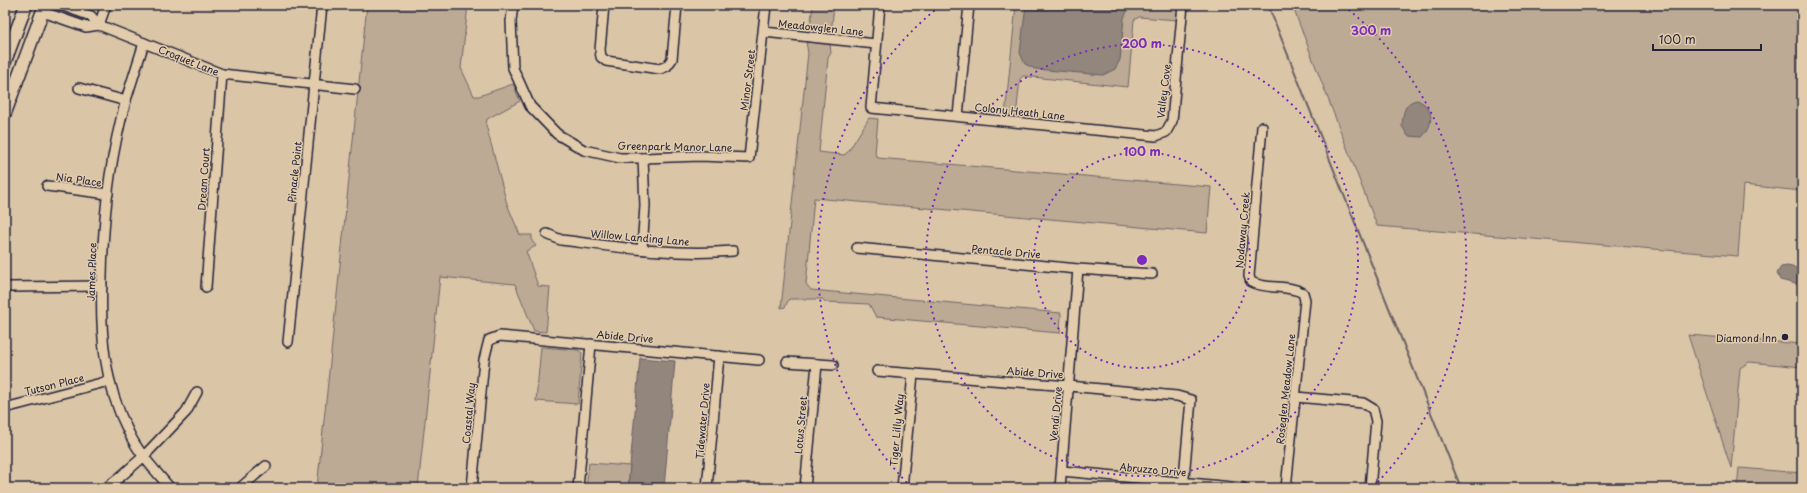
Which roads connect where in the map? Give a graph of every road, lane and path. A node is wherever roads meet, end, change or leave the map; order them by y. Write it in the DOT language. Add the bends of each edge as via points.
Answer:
graph roads {
  1 [pos="25,5"];
  2 [pos="61,5"];
  3 [pos="106,5"];
  4 [pos="322,5"];
  5 [pos="513,5"];
  6 [pos="604,5"];
  7 [pos="677,5"];
  8 [pos="766,5"];
  9 [pos="880,5"];
  10 [pos="970,5"];
  11 [pos="1183,5"];
  12 [pos="44,8"];
  13 [pos="99,25"];
  14 [pos="764,32"];
  15 [pos="144,43"];
  16 [pos="876,44"];
  17 [pos="5,61"];
  18 [pos="222,74"];
  19 [pos="314,84"];
  20 [pos="79,88"];
  21 [pos="355,89"];
  22 [pos="126,101"];
  23 [pos="5,113"];
  24 [pos="958,116"];
  25 [pos="1262,127"];
  26 [pos="1166,132"];
  27 [pos="644,158"];
  28 [pos="749,158"];
  29 [pos="47,186"];
  30 [pos="108,194"];
  31 [pos="547,234"];
  32 [pos="857,248"];
  33 [pos="642,249"];
  34 [pos="733,251"];
  35 [pos="1078,269"];
  36 [pos="1152,274"];
  37 [pos="10,286"];
  38 [pos="102,286"];
  39 [pos="206,286"];
  40 [pos="1303,293"];
  41 [pos="489,340"];
  42 [pos="288,342"];
  43 [pos="591,344"];
  44 [pos="719,356"];
  45 [pos="759,360"];
  46 [pos="787,362"];
  47 [pos="817,364"];
  48 [pos="833,365"];
  49 [pos="877,371"];
  50 [pos="913,374"];
  51 [pos="109,382"];
  52 [pos="1069,386"];
  53 [pos="197,392"];
  54 [pos="1296,397"];
  55 [pos="5,408"];
  56 [pos="143,457"];
  57 [pos="266,466"];
  58 [pos="1062,471"];
  59 [pos="1183,485"];
  60 [pos="106,488"];
  61 [pos="170,488"];
  62 [pos="240,488"];
  63 [pos="472,488"];
  64 [pos="578,488"];
  65 [pos="707,488"];
  66 [pos="805,488"];
  67 [pos="902,488"];
  68 [pos="1060,488"];
  69 [pos="1243,488"];
  70 [pos="1286,488"];
  71 [pos="1370,488"];
  1 -- 12 [label="main road, Croquet Lane"];
  1 -- 17 [label="main road"];
  2 -- 13 [label="street, Croquet Lane" via="91,16"];
  3 -- 13 [label="street"];
  4 -- 19 [label="street, Pinacle Point"];
  5 -- 27 [label="street, Greenpark Manor Lane" via="513,68 530,106 557,134 584,150 620,158"];
  6 -- 7 [label="street" via="601,57 606,61 660,69 667,66 672,59"];
  8 -- 14 [label="street, Minor Street"];
  9 -- 16 [label="street"];
  10 -- 24 [label="street"];
  11 -- 26 [label="street, Valley Cove" via="1172,121"];
  12 -- 13 [label="street, Croquet Lane" via="86,27"];
  12 -- 23 [label="main road"];
  13 -- 15 [label="street, Croquet Lane"];
  14 -- 16 [label="street, Meadowglen Lane"];
  14 -- 28 [label="street, Minor Street"];
  15 -- 18 [label="street, Croquet Lane"];
  15 -- 22 [label="street, James Place"];
  16 -- 24 [label="street, Colony Heath Lane" via="870,108"];
  18 -- 19 [label="street, Croquet Lane"];
  18 -- 39 [label="street, Dream Court"];
  19 -- 21 [label="street, Croquet Lane"];
  19 -- 42 [label="street, Pinacle Point"];
  20 -- 22 [label="street"];
  22 -- 30 [label="street, James Place"];
  24 -- 26 [label="street, Colony Heath Lane" via="1156,136"];
  25 -- 40 [label="street, Nodaway Creek" via="1249,276 1251,282 1258,286"];
  27 -- 28 [label="street, Greenpark Manor Lane"];
  27 -- 33 [label="street" via="645,206"];
  29 -- 30 [label="street, Nia Place"];
  30 -- 38 [label="street, James Place"];
  31 -- 33 [label="street, Willow Landing Lane" via="561,240"];
  32 -- 35 [label="street, Pentacle Drive"];
  33 -- 34 [label="street, Willow Landing Lane" via="704,254"];
  35 -- 36 [label="street, Pentacle Drive"];
  35 -- 52 [label="street, Vendi Drive"];
  37 -- 38 [label="street"];
  38 -- 51 [label="street, James Place" via="101,323"];
  40 -- 54 [label="street, Roseglen Meadow Lane" via="1305,300"];
  41 -- 43 [label="street, Abide Drive" via="500,336"];
  41 -- 63 [label="street, Coastal Way" via="484,360"];
  43 -- 44 [label="street, Abide Drive"];
  43 -- 64 [label="street"];
  44 -- 45 [label="street, Abide Drive"];
  44 -- 65 [label="street, Tidewater Drive"];
  46 -- 47 [label="street"];
  47 -- 48 [label="street"];
  47 -- 66 [label="street, Lotus Street"];
  49 -- 50 [label="street, Abide Drive"];
  50 -- 52 [label="street, Abide Drive"];
  50 -- 67 [label="street, Tiger Lilly Way"];
  51 -- 55 [label="street, Tutson Place"];
  51 -- 56 [label="street, James Place" via="118,410"];
  52 -- 58 [label="street, Vendi Drive"];
  52 -- 59 [label="street, Abide Drive" via="1178,396 1191,400"];
  53 -- 56 [label="street" via="186,412"];
  54 -- 70 [label="street, Roseglen Meadow Lane"];
  54 -- 71 [label="street" via="1363,403 1373,409 1376,421"];
  56 -- 60 [label="street"];
  56 -- 61 [label="street, James Place"];
  57 -- 62 [label="street"];
  58 -- 59 [label="street, Abruzzo Drive"];
  58 -- 68 [label="street, Vendi Drive"];
  59 -- 69 [label="street, Abruzzo Drive"];
}
